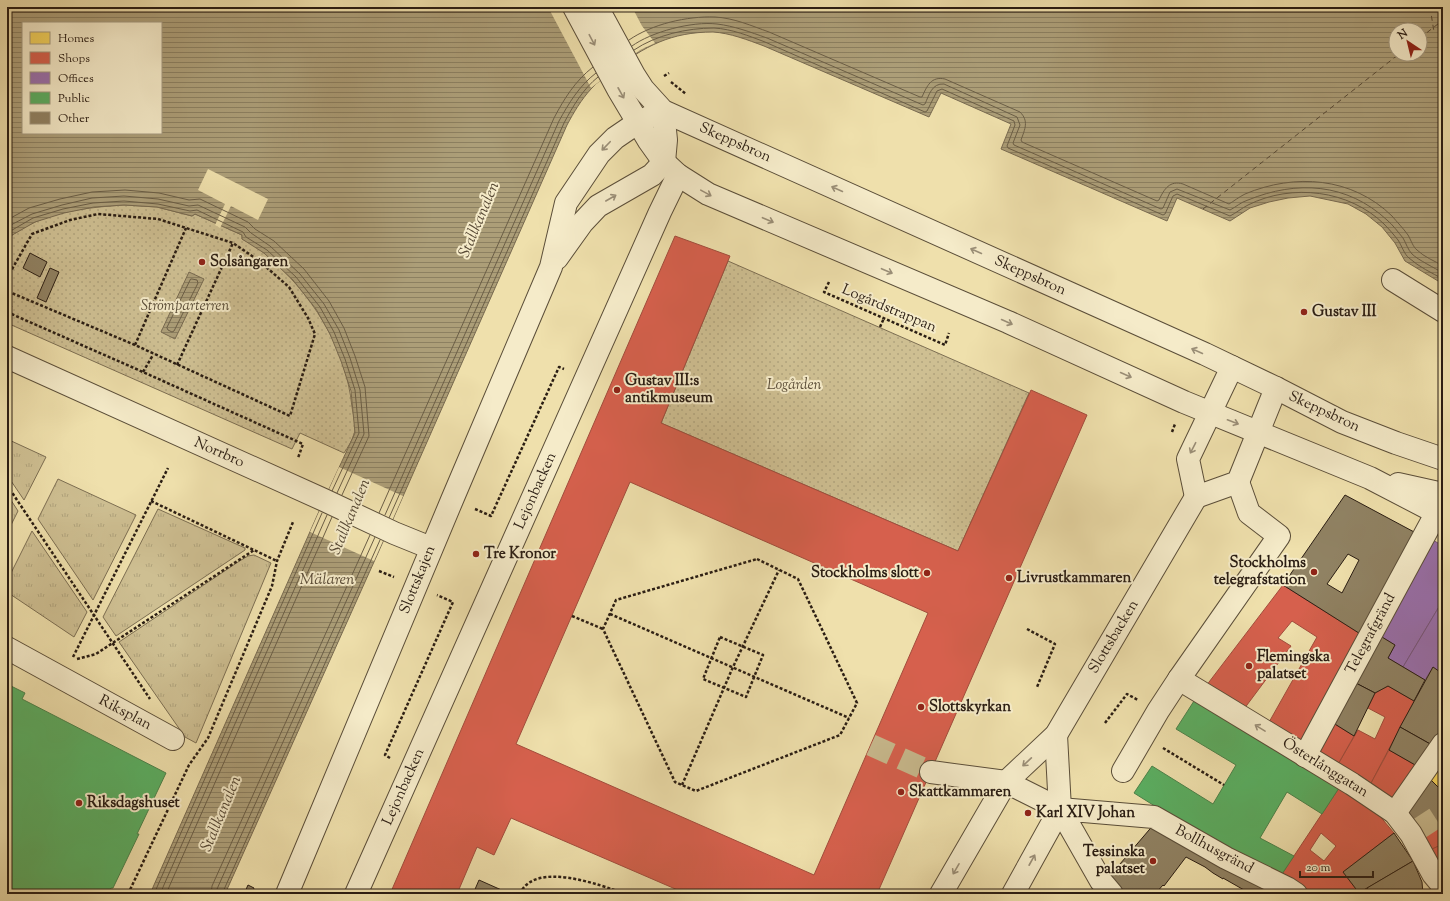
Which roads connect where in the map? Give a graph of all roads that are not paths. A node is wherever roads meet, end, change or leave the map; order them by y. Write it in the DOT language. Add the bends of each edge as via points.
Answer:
graph roads {
  1 [pos="574,7"];
  2 [pos="597,7"];
  3 [pos="618,67"];
  4 [pos="663,111"];
  5 [pos="637,123"];
  6 [pos="671,168"];
  7 [pos="550,267"];
  8 [pos="1393,280"];
  9 [pos="1443,311"];
  10 [pos="7,357"];
  11 [pos="1232,367"];
  12 [pos="1276,388"];
  13 [pos="1209,413"];
  14 [pos="1258,432"];
  15 [pos="1396,443"];
  16 [pos="1443,459"];
  17 [pos="1443,475"];
  18 [pos="1238,482"];
  19 [pos="1196,497"];
  20 [pos="1438,512"];
  21 [pos="431,548"];
  22 [pos="7,648"];
  23 [pos="1179,679"];
  24 [pos="166,735"];
  25 [pos="1056,735"];
  26 [pos="1443,744"];
  27 [pos="1305,756"];
  28 [pos="1123,771"];
  29 [pos="931,772"];
  30 [pos="1006,782"];
  31 [pos="1060,809"];
  32 [pos="1395,813"];
  33 [pos="1439,883"];
  34 [pos="1107,887"];
  35 [pos="287,894"];
  36 [pos="356,894"];
  37 [pos="941,894"];
  38 [pos="1013,894"];
  39 [pos="1296,894"];
  1 -- 3 [label="street, one-way"];
  2 -- 3 [label="street"];
  3 -- 4 [label="street, Skeppsbron"];
  3 -- 5 [label="street, one-way"];
  4 -- 5 [label="street, Slottskajen"];
  4 -- 6 [label="street"];
  11 -- 4 [label="street, Skeppsbron, one-way"];
  5 -- 6 [label="street"];
  5 -- 7 [label="street, Slottskajen, one-way" via="614,138 599,154 566,203"];
  7 -- 6 [label="street, Slottskajen, one-way" via="582,223 598,206 652,175"];
  6 -- 13 [label="street, one-way" via="708,194 1008,322"];
  6 -- 36 [label="street, Lejonbacken" via="660,212"];
  7 -- 21 [label="street, Slottskajen"];
  8 -- 9 [label="street"];
  10 -- 21 [label="street, Norrbro"];
  11 -- 12 [label="street, Skeppsbron"];
  11 -- 13 [label="street"];
  12 -- 14 [label="street"];
  12 -- 15 [label="street, Skeppsbron" via="1342,422"];
  13 -- 14 [label="street, one-way"];
  13 -- 19 [label="street, one-way" via="1188,459"];
  14 -- 18 [label="street"];
  14 -- 20 [label="street" via="1370,478"];
  15 -- 16 [label="street, Skeppsbron"];
  15 -- 17 [label="street, Skeppsbron"];
  18 -- 19 [label="street"];
  18 -- 23 [label="street" via="1249,513 1279,536"];
  19 -- 25 [label="street, Slottsbacken"];
  20 -- 27 [label="street, Telegrafgränd"];
  21 -- 35 [label="street, Slottskajen"];
  22 -- 24 [label="street, Riksplan"];
  27 -- 23 [label="street, Österlånggatan, one-way"];
  23 -- 28 [label="street"];
  25 -- 30 [label="street, Slottsbacken, one-way"];
  25 -- 31 [label="street"];
  26 -- 32 [label="street"];
  27 -- 32 [label="street, Österlånggatan"];
  29 -- 30 [label="street"];
  30 -- 31 [label="street"];
  30 -- 37 [label="street, Slottsbacken, one-way"];
  31 -- 34 [label="street"];
  38 -- 31 [label="street, one-way"];
  31 -- 39 [label="street, Bollhusgränd" via="1154,817"];
  32 -- 33 [label="street, Österlånggatan" via="1414,832"];
}
